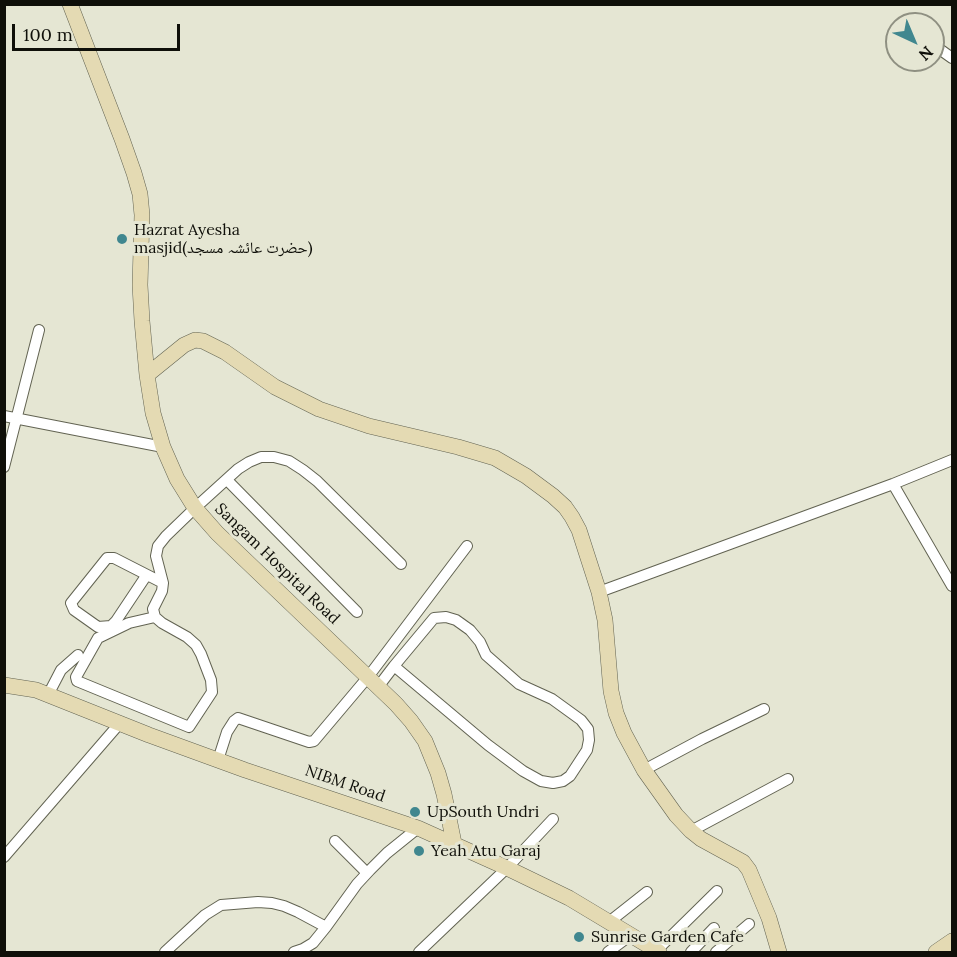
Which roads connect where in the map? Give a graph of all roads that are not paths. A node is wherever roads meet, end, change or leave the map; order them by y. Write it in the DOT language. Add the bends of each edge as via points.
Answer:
graph roads {
  1 [pos="70,4"];
  2 [pos="39,330"];
  3 [pos="147,375"];
  4 [pos="4,417"];
  5 [pos="17,419"];
  6 [pos="163,447"];
  7 [pos="952,460"];
  8 [pos="4,467"];
  9 [pos="227,480"];
  10 [pos="893,484"];
  11 [pos="195,508"];
  12 [pos="467,546"];
  13 [pos="401,564"];
  14 [pos="146,576"];
  15 [pos="163,583"];
  16 [pos="952,586"];
  17 [pos="599,592"];
  18 [pos="357,612"];
  19 [pos="155,617"];
  20 [pos="78,655"];
  21 [pos="394,666"];
  22 [pos="373,682"];
  23 [pos="4,685"];
  24 [pos="48,695"];
  25 [pos="764,709"];
  26 [pos="120,723"];
  27 [pos="218,760"];
  28 [pos="644,770"];
  29 [pos="788,779"];
  30 [pos="553,819"];
  31 [pos="418,828"];
  32 [pos="691,831"];
  33 [pos="335,841"];
  34 [pos="454,843"];
  35 [pos="4,857"];
  36 [pos="507,868"];
  37 [pos="367,873"];
  38 [pos="717,891"];
  39 [pos="647,892"];
  40 [pos="609,922"];
  41 [pos="749,924"];
  42 [pos="326,927"];
  43 [pos="714,928"];
  44 [pos="631,935"];
  45 [pos="952,941"];
  46 [pos="165,952"];
  47 [pos="294,952"];
  48 [pos="419,952"];
  49 [pos="608,952"];
  50 [pos="657,952"];
  51 [pos="691,952"];
  52 [pos="716,952"];
  53 [pos="779,952"];
  54 [pos="936,952"];
  1 -- 3 [label="main road, Sangam Hospital Road" via="123,139 140,194 140,285"];
  2 -- 5 [label="street"];
  3 -- 6 [label="main road, Sangam Hospital Road"];
  3 -- 17 [label="main road" via="184,345 203,341 275,387 319,409 495,458 526,476 565,507 579,530"];
  4 -- 5 [label="street"];
  5 -- 6 [label="street"];
  5 -- 8 [label="street"];
  6 -- 11 [label="main road, Sangam Hospital Road"];
  7 -- 10 [label="street"];
  9 -- 11 [label="street"];
  9 -- 13 [label="street" via="261,457 289,461 317,481"];
  9 -- 18 [label="street"];
  10 -- 16 [label="street"];
  10 -- 17 [label="street"];
  11 -- 15 [label="street" via="158,546 156,556"];
  11 -- 22 [label="main road, Sangam Hospital Road"];
  12 -- 22 [label="street"];
  14 -- 14 [label="street" via="107,558 71,603 74,610 98,627 111,626"];
  14 -- 15 [label="street"];
  15 -- 19 [label="street" via="153,609"];
  17 -- 28 [label="main road" via="614,704 622,729"];
  19 -- 19 [label="street" via="196,645 211,680 212,692 189,727 77,681 98,638 129,623"];
  20 -- 24 [label="street" via="61,670"];
  21 -- 21 [label="street" via="434,618 456,620 470,630 486,655 519,684 552,699 581,720 588,729 587,750 563,781 541,781 488,745"];
  21 -- 22 [label="street"];
  22 -- 27 [label="street" via="314,741 238,718 227,732"];
  22 -- 34 [label="main road, Sangam Hospital Road" via="425,741 441,783"];
  23 -- 24 [label="main road, NIBM Road"];
  24 -- 26 [label="main road, NIBM Road"];
  25 -- 28 [label="street"];
  26 -- 27 [label="main road, NIBM Road"];
  26 -- 35 [label="street"];
  27 -- 31 [label="main road, NIBM Road"];
  28 -- 32 [label="main road"];
  29 -- 32 [label="street"];
  30 -- 36 [label="street"];
  31 -- 34 [label="main road, NIBM Road"];
  31 -- 37 [label="street"];
  32 -- 53 [label="main road" via="743,862 749,870"];
  33 -- 37 [label="street"];
  34 -- 36 [label="main road, NIBM Road"];
  36 -- 40 [label="main road, NIBM Road"];
  36 -- 48 [label="street"];
  37 -- 42 [label="street"];
  38 -- 50 [label="street"];
  39 -- 40 [label="street"];
  40 -- 44 [label="main road, NIBM Road"];
  41 -- 52 [label="street"];
  42 -- 46 [label="street" via="272,903 221,905"];
  42 -- 47 [label="street" via="313,943"];
  43 -- 51 [label="street"];
  44 -- 49 [label="street"];
  44 -- 50 [label="main road, NIBM Road"];
  45 -- 54 [label="main road"];
}
